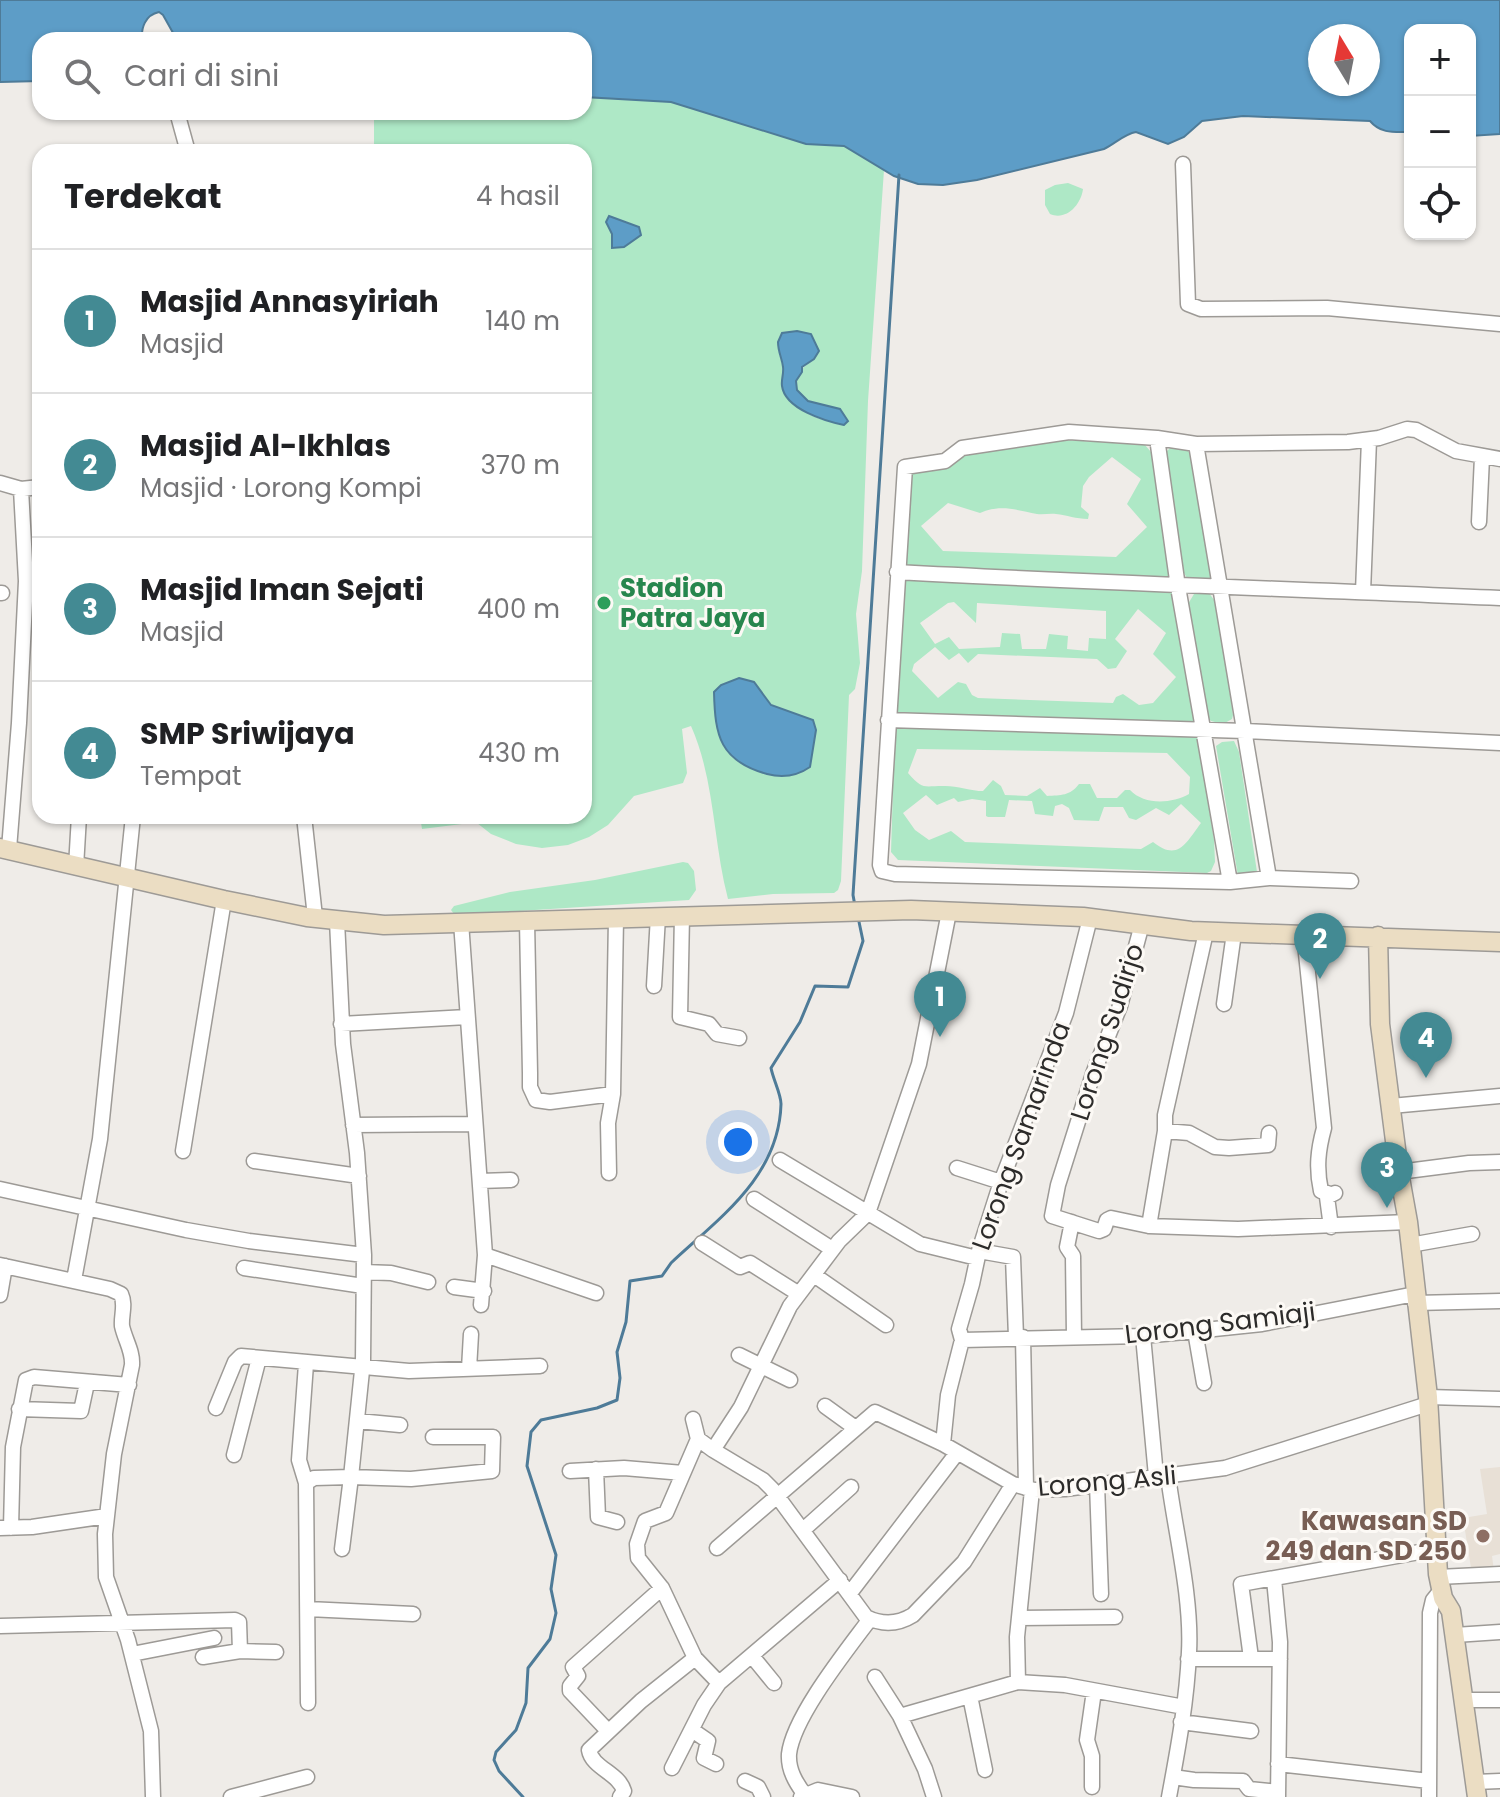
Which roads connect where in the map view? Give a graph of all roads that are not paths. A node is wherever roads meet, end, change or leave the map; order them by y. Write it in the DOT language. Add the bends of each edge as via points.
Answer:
graph roads {
  1 [pos="179,120"];
  2 [pos="186,144"];
  3 [pos="1183,164"];
  4 [pos="1500,324"];
  5 [pos="1157,438"];
  6 [pos="1369,440"];
  7 [pos="1196,444"];
  8 [pos="1482,457"];
  9 [pos="1500,459"];
  10 [pos="0,483"];
  11 [pos="32,488"];
  12 [pos="21,489"];
  13 [pos="1479,522"];
  14 [pos="32,572"];
  15 [pos="897,572"];
  16 [pos="1178,587"];
  17 [pos="1220,589"];
  18 [pos="32,592"];
  19 [pos="1363,592"];
  20 [pos="1500,598"];
  21 [pos="888,720"];
  22 [pos="1203,730"];
  23 [pos="1245,731"];
  24 [pos="1500,743"];
  25 [pos="79,824"];
  26 [pos="132,824"];
  27 [pos="305,824"];
  28 [pos="5,849"];
  29 [pos="76,867"];
  30 [pos="126,878"];
  31 [pos="1269,878"];
  32 [pos="1351,881"];
  33 [pos="1230,882"];
  34 [pos="224,900"];
  35 [pos="949,912"];
  36 [pos="682,915"];
  37 [pos="658,916"];
  38 [pos="315,917"];
  39 [pos="616,918"];
  40 [pos="1090,918"];
  41 [pos="337,921"];
  42 [pos="527,921"];
  43 [pos="461,922"];
  44 [pos="1142,924"];
  45 [pos="1206,932"];
  46 [pos="1234,933"];
  47 [pos="1304,934"];
  48 [pos="1378,936"];
  49 [pos="1500,942"];
  50 [pos="654,986"];
  51 [pos="1224,1004"];
  52 [pos="467,1017"];
  53 [pos="341,1024"];
  54 [pos="739,1038"];
  55 [pos="613,1094"];
  56 [pos="1500,1096"];
  57 [pos="1391,1106"];
  58 [pos="474,1124"];
  59 [pos="353,1125"];
  60 [pos="1165,1131"];
  61 [pos="1269,1133"];
  62 [pos="183,1151"];
  63 [pos="780,1160"];
  64 [pos="254,1161"];
  65 [pos="1500,1162"];
  66 [pos="957,1168"];
  67 [pos="1399,1172"];
  68 [pos="609,1173"];
  69 [pos="359,1176"];
  70 [pos="511,1180"];
  71 [pos="480,1181"];
  72 [pos="1001,1182"];
  73 [pos="0,1189"];
  74 [pos="754,1199"];
  75 [pos="87,1208"];
  76 [pos="868,1213"];
  77 [pos="1072,1222"];
  78 [pos="1408,1222"];
  79 [pos="1149,1226"];
  80 [pos="1331,1227"];
  81 [pos="1472,1234"];
  82 [pos="702,1243"];
  83 [pos="1410,1245"];
  84 [pos="832,1249"];
  85 [pos="364,1255"];
  86 [pos="485,1255"];
  87 [pos="978,1255"];
  88 [pos="2,1266"];
  89 [pos="244,1268"];
  90 [pos="814,1275"];
  91 [pos="364,1279"];
  92 [pos="74,1280"];
  93 [pos="428,1282"];
  94 [pos="454,1287"];
  95 [pos="596,1293"];
  96 [pos="799,1294"];
  97 [pos="0,1295"];
  98 [pos="1415,1298"];
  99 [pos="1500,1301"];
  100 [pos="886,1325"];
  101 [pos="1195,1331"];
  102 [pos="471,1334"];
  103 [pos="1074,1336"];
  104 [pos="1143,1336"];
  105 [pos="1019,1337"];
  106 [pos="962,1340"];
  107 [pos="739,1355"];
  108 [pos="259,1358"];
  109 [pos="306,1364"];
  110 [pos="540,1366"];
  111 [pos="762,1366"];
  112 [pos="362,1368"];
  113 [pos="469,1369"];
  114 [pos="790,1380"];
  115 [pos="87,1383"];
  116 [pos="1204,1383"];
  117 [pos="129,1385"];
  118 [pos="1500,1399"];
  119 [pos="1428,1400"];
  120 [pos="825,1406"];
  121 [pos="216,1408"];
  122 [pos="19,1409"];
  123 [pos="693,1419"];
  124 [pos="358,1421"];
  125 [pos="400,1425"];
  126 [pos="854,1427"];
  127 [pos="433,1437"];
  128 [pos="698,1439"];
  129 [pos="943,1444"];
  130 [pos="713,1450"];
  131 [pos="957,1453"];
  132 [pos="234,1455"];
  133 [pos="596,1469"];
  134 [pos="570,1471"];
  135 [pos="683,1473"];
  136 [pos="1162,1476"];
  137 [pos="351,1477"];
  138 [pos="306,1483"];
  139 [pos="1097,1484"];
  140 [pos="851,1487"];
  141 [pos="1023,1487"];
  142 [pos="779,1497"];
  143 [pos="107,1516"];
  144 [pos="617,1522"];
  145 [pos="5,1528"];
  146 [pos="803,1530"];
  147 [pos="717,1548"];
  148 [pos="342,1549"];
  149 [pos="1436,1549"];
  150 [pos="1500,1574"];
  151 [pos="1274,1579"];
  152 [pos="840,1580"];
  153 [pos="1439,1580"];
  154 [pos="662,1588"];
  155 [pos="850,1593"];
  156 [pos="1101,1594"];
  157 [pos="308,1609"];
  158 [pos="413,1614"];
  159 [pos="1115,1617"];
  160 [pos="1019,1618"];
  161 [pos="870,1619"];
  162 [pos="122,1622"];
  163 [pos="0,1626"];
  164 [pos="1500,1632"];
  165 [pos="1455,1635"];
  166 [pos="214,1638"];
  167 [pos="240,1651"];
  168 [pos="276,1652"];
  169 [pos="132,1654"];
  170 [pos="752,1656"];
  171 [pos="203,1657"];
  172 [pos="695,1658"];
  173 [pos="1251,1658"];
  174 [pos="1188,1659"];
  175 [pos="1280,1659"];
  176 [pos="875,1677"];
  177 [pos="1018,1682"];
  178 [pos="719,1683"];
  179 [pos="774,1683"];
  180 [pos="1094,1691"];
  181 [pos="970,1696"];
  182 [pos="1464,1700"];
  183 [pos="1500,1700"];
  184 [pos="308,1703"];
  185 [pos="1182,1715"];
  186 [pos="900,1716"];
  187 [pos="692,1730"];
  188 [pos="608,1731"];
  189 [pos="1251,1731"];
  190 [pos="716,1764"];
  191 [pos="1278,1764"];
  192 [pos="672,1768"];
  193 [pos="985,1770"];
  194 [pos="307,1777"];
  195 [pos="1173,1777"];
  196 [pos="745,1781"];
  197 [pos="1429,1781"];
  198 [pos="1500,1781"];
  199 [pos="1092,1787"];
  200 [pos="1476,1790"];
  201 [pos="1278,1795"];
  202 [pos="150,1796"];
  203 [pos="803,1796"];
  204 [pos="231,1797"];
  205 [pos="620,1797"];
  206 [pos="763,1797"];
  207 [pos="852,1797"];
  208 [pos="934,1797"];
  209 [pos="1169,1797"];
  210 [pos="1429,1797"];
  1 -- 2 [label="street"];
  3 -- 4 [label="street" via="1188,304 1201,309 1327,308"];
  5 -- 7 [label="street"];
  5 -- 15 [label="street" via="1069,432 962,448 945,461 907,465"];
  5 -- 16 [label="street"];
  6 -- 7 [label="street"];
  6 -- 8 [label="street" via="1416,430 1456,451"];
  6 -- 19 [label="street"];
  7 -- 17 [label="street"];
  8 -- 9 [label="street"];
  8 -- 13 [label="street"];
  10 -- 12 [label="street"];
  11 -- 12 [label="street"];
  12 -- 14 [label="street"];
  15 -- 16 [label="street"];
  15 -- 21 [label="street"];
  16 -- 17 [label="street"];
  16 -- 22 [label="street"];
  17 -- 19 [label="street"];
  17 -- 23 [label="street"];
  18 -- 28 [label="street"];
  19 -- 20 [label="street"];
  21 -- 22 [label="street"];
  21 -- 33 [label="street" via="882,871"];
  22 -- 23 [label="street"];
  22 -- 33 [label="street"];
  23 -- 24 [label="street"];
  23 -- 31 [label="street"];
  25 -- 29 [label="street"];
  26 -- 30 [label="street"];
  27 -- 38 [label="street"];
  28 -- 29 [label="main road"];
  29 -- 30 [label="main road"];
  30 -- 34 [label="main road"];
  30 -- 75 [label="street" via="100,1139"];
  31 -- 32 [label="street"];
  31 -- 33 [label="street"];
  34 -- 38 [label="main road"];
  34 -- 62 [label="street"];
  35 -- 36 [label="main road"];
  35 -- 40 [label="main road"];
  35 -- 76 [label="street" via="919,1064"];
  36 -- 37 [label="main road"];
  36 -- 54 [label="street" via="680,1017"];
  37 -- 39 [label="main road"];
  37 -- 50 [label="street"];
  38 -- 41 [label="main road"];
  39 -- 42 [label="main road"];
  39 -- 55 [label="street"];
  40 -- 44 [label="main road"];
  40 -- 72 [label="street, Lorong Samarinda" via="1066,1013"];
  41 -- 43 [label="main road"];
  41 -- 53 [label="street"];
  42 -- 43 [label="main road"];
  42 -- 55 [label="street" via="532,1095 550,1102"];
  43 -- 52 [label="street"];
  44 -- 45 [label="main road"];
  44 -- 77 [label="street, Lorong Sudirjo" via="1051,1214"];
  45 -- 46 [label="main road"];
  45 -- 60 [label="street"];
  46 -- 47 [label="main road"];
  46 -- 51 [label="street"];
  47 -- 48 [label="main road"];
  47 -- 80 [label="street" via="1324,1128 1317,1152 1318,1177 1321,1191 1335,1193 1327,1202"];
  48 -- 49 [label="main road"];
  48 -- 57 [label="main road" via="1380,1024"];
  52 -- 53 [label="street"];
  52 -- 58 [label="street"];
  53 -- 59 [label="street"];
  55 -- 68 [label="street"];
  56 -- 57 [label="street"];
  57 -- 67 [label="main road"];
  58 -- 59 [label="street"];
  58 -- 71 [label="street"];
  59 -- 69 [label="street"];
  60 -- 61 [label="street" via="1189,1133 1207,1145 1229,1148 1268,1145"];
  60 -- 79 [label="street"];
  63 -- 76 [label="street"];
  64 -- 69 [label="street"];
  65 -- 67 [label="street"];
  66 -- 72 [label="street"];
  67 -- 78 [label="main road"];
  69 -- 85 [label="street"];
  70 -- 71 [label="street"];
  71 -- 86 [label="street"];
  72 -- 87 [label="street, Lorong Samarinda"];
  73 -- 75 [label="street"];
  74 -- 84 [label="street"];
  75 -- 85 [label="street" via="249,1241"];
  75 -- 92 [label="street"];
  76 -- 84 [label="street"];
  76 -- 87 [label="street" via="920,1244"];
  77 -- 79 [label="street" via="1099,1231 1108,1218"];
  77 -- 103 [label="street" via="1067,1247 1073,1256"];
  78 -- 80 [label="street"];
  78 -- 83 [label="main road"];
  79 -- 80 [label="street"];
  81 -- 83 [label="street"];
  82 -- 96 [label="street" via="740,1267 750,1263"];
  83 -- 98 [label="main road"];
  84 -- 90 [label="street"];
  85 -- 91 [label="street"];
  86 -- 94 [label="street" via="483,1298"];
  86 -- 95 [label="street"];
  87 -- 105 [label="street" via="1013,1257"];
  87 -- 106 [label="street, Lorong Samarinda" via="959,1329"];
  88 -- 92 [label="street"];
  88 -- 97 [label="street"];
  89 -- 91 [label="street"];
  90 -- 96 [label="street"];
  90 -- 100 [label="street"];
  91 -- 93 [label="street" via="391,1273"];
  91 -- 112 [label="street"];
  92 -- 117 [label="street" via="121,1294 132,1358"];
  96 -- 111 [label="street"];
  98 -- 99 [label="street, Lorong Samiaji"];
  98 -- 101 [label="street, Lorong Samiaji"];
  98 -- 119 [label="main road"];
  101 -- 104 [label="street, Lorong Samiaji"];
  101 -- 116 [label="street"];
  102 -- 113 [label="street"];
  103 -- 104 [label="street, Lorong Samiaji"];
  103 -- 105 [label="street, Lorong Samiaji"];
  104 -- 136 [label="street"];
  105 -- 106 [label="street"];
  105 -- 141 [label="street"];
  106 -- 129 [label="street, Lorong Samarinda"];
  107 -- 111 [label="street"];
  108 -- 109 [label="street"];
  108 -- 121 [label="street" via="238,1357"];
  108 -- 132 [label="street"];
  109 -- 112 [label="street"];
  109 -- 138 [label="street" via="299,1460"];
  110 -- 113 [label="street"];
  111 -- 114 [label="street"];
  111 -- 130 [label="street"];
  112 -- 113 [label="street"];
  112 -- 124 [label="street"];
  115 -- 117 [label="street"];
  115 -- 122 [label="street" via="81,1411"];
  115 -- 122 [label="street" via="29,1378"];
  117 -- 143 [label="street"];
  118 -- 119 [label="street, Lorong Asli"];
  119 -- 136 [label="street, Lorong Asli" via="1225,1468"];
  119 -- 149 [label="main road"];
  120 -- 126 [label="street"];
  122 -- 145 [label="street"];
  123 -- 128 [label="street"];
  124 -- 125 [label="street"];
  124 -- 137 [label="street"];
  126 -- 129 [label="street, Lorong Asli" via="875,1412"];
  126 -- 142 [label="street, Lorong Asli"];
  127 -- 137 [label="street" via="493,1437 492,1471 411,1479"];
  128 -- 130 [label="street"];
  128 -- 135 [label="street"];
  129 -- 131 [label="street, Lorong Asli"];
  130 -- 142 [label="street" via="763,1480"];
  131 -- 141 [label="street, Lorong Asli"];
  131 -- 155 [label="street"];
  133 -- 134 [label="street"];
  133 -- 135 [label="street"];
  133 -- 144 [label="street" via="598,1517"];
  135 -- 154 [label="street" via="666,1513 645,1521 636,1552"];
  136 -- 139 [label="street, Lorong Asli"];
  136 -- 174 [label="street" via="1188,1611"];
  137 -- 138 [label="street"];
  137 -- 148 [label="street"];
  138 -- 157 [label="street"];
  139 -- 141 [label="street, Lorong Asli"];
  139 -- 156 [label="street"];
  140 -- 146 [label="street"];
  141 -- 160 [label="street"];
  141 -- 161 [label="street" via="964,1562 913,1615 890,1623"];
  142 -- 146 [label="street"];
  142 -- 147 [label="street, Lorong Asli"];
  143 -- 145 [label="street"];
  143 -- 162 [label="street" via="106,1577"];
  146 -- 152 [label="street"];
  149 -- 151 [label="street"];
  149 -- 153 [label="main road"];
  150 -- 153 [label="street"];
  151 -- 173 [label="street" via="1241,1584"];
  151 -- 175 [label="street"];
  152 -- 155 [label="street"];
  152 -- 170 [label="street"];
  153 -- 165 [label="main road"];
  153 -- 197 [label="street" via="1430,1613"];
  154 -- 172 [label="street"];
  154 -- 188 [label="street" via="573,1667 578,1676 570,1689"];
  155 -- 161 [label="street"];
  157 -- 158 [label="street"];
  157 -- 184 [label="street"];
  159 -- 160 [label="street"];
  160 -- 177 [label="street"];
  161 -- 203 [label="street" via="795,1734 789,1756"];
  162 -- 163 [label="street"];
  162 -- 167 [label="street" via="238,1620"];
  162 -- 169 [label="street"];
  164 -- 165 [label="street"];
  165 -- 182 [label="main road"];
  166 -- 169 [label="street"];
  167 -- 168 [label="street"];
  167 -- 171 [label="street"];
  169 -- 202 [label="street" via="151,1731"];
  170 -- 178 [label="street"];
  170 -- 179 [label="street"];
  172 -- 178 [label="street"];
  172 -- 188 [label="street"];
  173 -- 174 [label="street"];
  173 -- 175 [label="street"];
  174 -- 185 [label="street"];
  175 -- 191 [label="street"];
  176 -- 186 [label="street"];
  177 -- 180 [label="street"];
  177 -- 181 [label="street"];
  178 -- 187 [label="street"];
  180 -- 185 [label="street"];
  180 -- 199 [label="street" via="1087,1740"];
  181 -- 186 [label="street"];
  181 -- 193 [label="street"];
  182 -- 183 [label="street"];
  182 -- 200 [label="main road"];
  185 -- 189 [label="street"];
  185 -- 195 [label="street"];
  186 -- 208 [label="street"];
  187 -- 190 [label="street" via="708,1741 704,1758"];
  187 -- 192 [label="street"];
  188 -- 205 [label="street" via="588,1755 622,1784"];
  191 -- 197 [label="street"];
  191 -- 201 [label="street"];
  194 -- 204 [label="street"];
  195 -- 201 [label="street" via="1243,1781 1249,1789"];
  195 -- 209 [label="street"];
  196 -- 206 [label="street" via="758,1787"];
  197 -- 210 [label="street"];
  198 -- 200 [label="street"];
  203 -- 207 [label="street" via="818,1790"];
}
